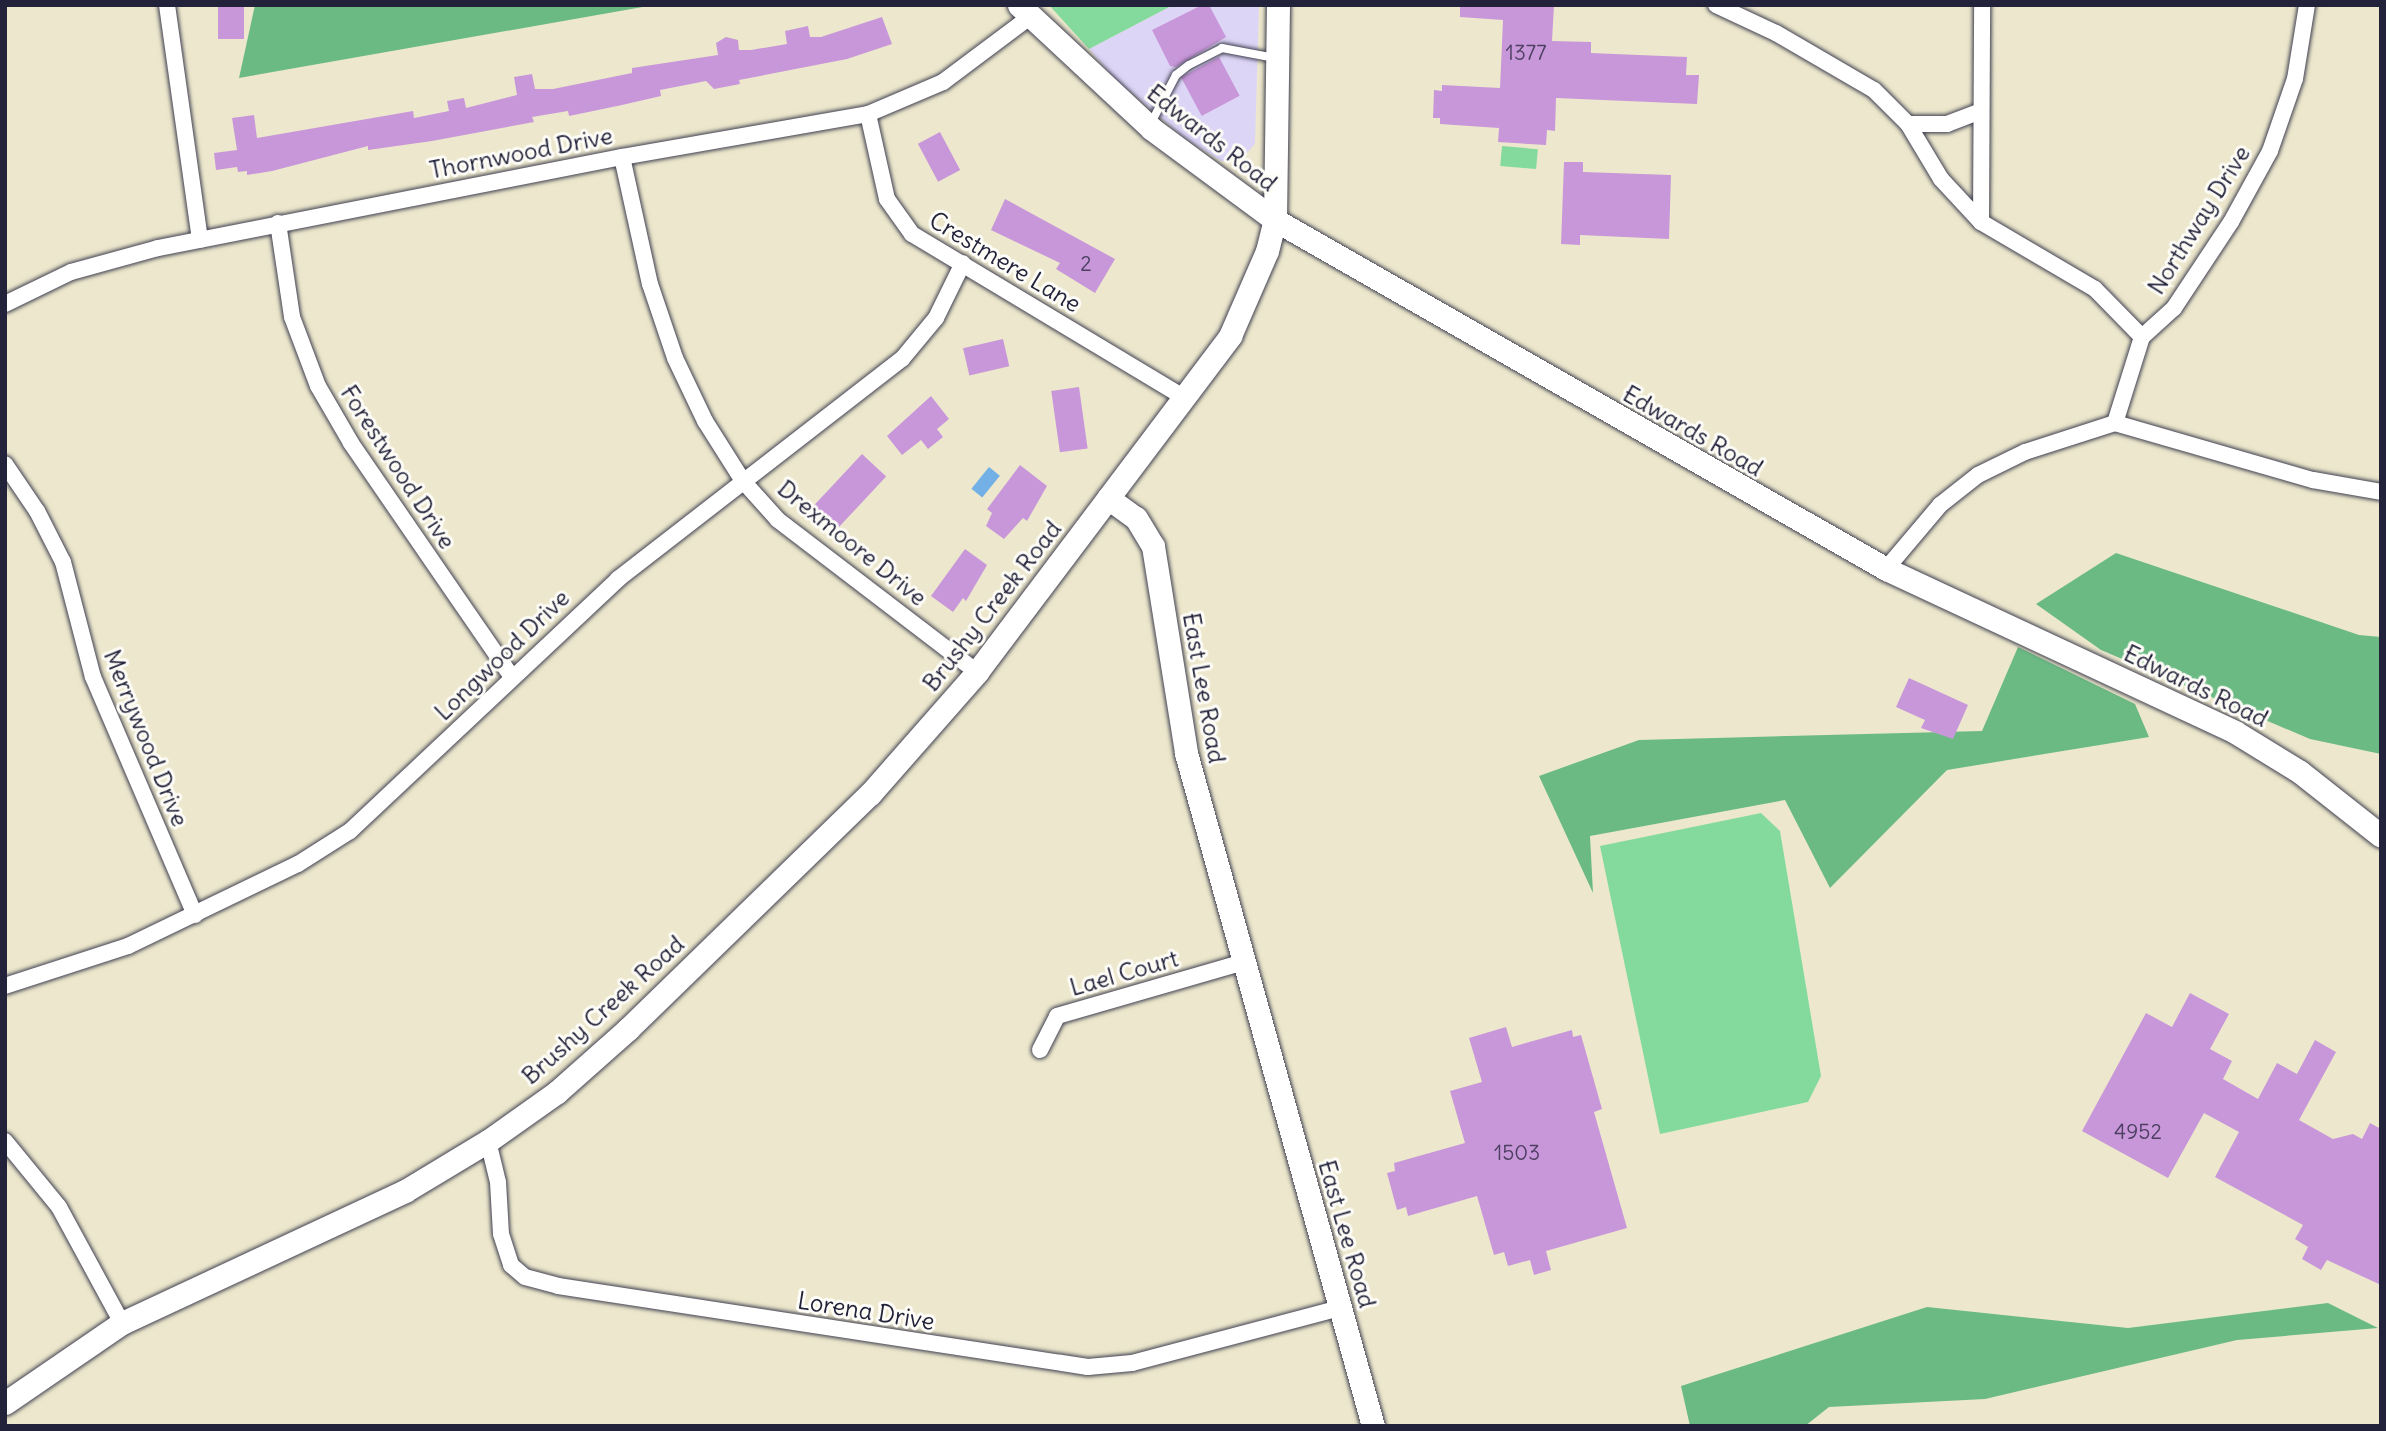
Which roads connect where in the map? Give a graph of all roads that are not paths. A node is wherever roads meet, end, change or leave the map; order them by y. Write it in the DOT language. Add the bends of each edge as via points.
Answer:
graph roads {
  1 [pos="167,5"];
  2 [pos="1278,5"];
  3 [pos="1716,5"];
  4 [pos="1983,5"];
  5 [pos="2307,5"];
  6 [pos="1025,11"];
  7 [pos="1278,58"];
  8 [pos="1981,111"];
  9 [pos="868,114"];
  10 [pos="1908,124"];
  11 [pos="1149,126"];
  12 [pos="622,157"];
  13 [pos="1275,220"];
  14 [pos="1982,222"];
  15 [pos="278,223"];
  16 [pos="200,240"];
  17 [pos="963,263"];
  18 [pos="5,304"];
  19 [pos="2143,337"];
  20 [pos="1185,398"];
  21 [pos="2115,423"];
  22 [pos="5,464"];
  23 [pos="743,481"];
  24 [pos="2381,492"];
  25 [pos="1108,498"];
  26 [pos="1886,569"];
  27 [pos="977,672"];
  28 [pos="512,676"];
  29 [pos="2381,836"];
  30 [pos="195,915"];
  31 [pos="1241,963"];
  32 [pos="5,986"];
  33 [pos="1040,1050"];
  34 [pos="5,1141"];
  35 [pos="488,1141"];
  36 [pos="1340,1308"];
  37 [pos="122,1323"];
  38 [pos="5,1403"];
  39 [pos="1373,1426"];
  1 -- 16 [label="street"];
  2 -- 7 [label="street"];
  3 -- 10 [label="street" via="1850,73"];
  4 -- 8 [label="street"];
  5 -- 19 [label="street, Northway Drive" via="2284,113 2250,190 2174,308"];
  6 -- 9 [label="street, Thornwood Drive" via="943,82"];
  6 -- 11 [label="street, Edwards Road"];
  7 -- 11 [label="lane" via="1222,48 1189,65 1176,75"];
  7 -- 13 [label="street"];
  8 -- 10 [label="street" via="1947,124"];
  8 -- 14 [label="street"];
  9 -- 12 [label="street, Thornwood Drive"];
  9 -- 17 [label="street, Crestmere Lane" via="895,214 926,245"];
  10 -- 14 [label="street" via="1941,179"];
  11 -- 13 [label="street, Edwards Road"];
  12 -- 15 [label="street, Thornwood Drive"];
  12 -- 23 [label="street, Drexmoore Drive" via="650,284 675,358 705,421"];
  13 -- 20 [label="street" via="1267,251 1230,336"];
  13 -- 26 [label="street, Edwards Road"];
  14 -- 19 [label="street" via="2095,289"];
  15 -- 16 [label="street, Thornwood Drive"];
  15 -- 28 [label="street, Forestwood Drive" via="292,317 318,386 351,443"];
  16 -- 18 [label="street, Thornwood Drive" via="81,269"];
  17 -- 20 [label="street, Crestmere Lane"];
  17 -- 23 [label="street, Longwood Drive" via="936,318 902,359"];
  19 -- 21 [label="street, Northway Drive"];
  20 -- 25 [label="street"];
  21 -- 24 [label="street" via="2313,480"];
  21 -- 26 [label="street" via="2025,452 1978,475 1940,505"];
  22 -- 30 [label="street, Merrywood Drive" via="37,510 63,562 93,677"];
  23 -- 27 [label="street, Drexmoore Drive" via="778,520"];
  23 -- 28 [label="street, Longwood Drive" via="618,579"];
  25 -- 27 [label="street, Brushy Creek Road"];
  25 -- 31 [label="street, East Lee Road" via="1136,518 1153,546 1177,713"];
  26 -- 29 [label="street, Edwards Road" via="2235,732 2300,772"];
  27 -- 35 [label="street, Brushy Creek Road" via="870,794 628,1029 557,1092"];
  28 -- 30 [label="street, Longwood Drive" via="350,831 298,864"];
  30 -- 32 [label="street, Longwood Drive" via="128,946"];
  31 -- 33 [label="street, Lael Court" via="1057,1016"];
  31 -- 36 [label="street, East Lee Road"];
  34 -- 37 [label="street" via="59,1207"];
  35 -- 36 [label="street, Lorena Drive" via="498,1182 500,1234 512,1265 525,1277 558,1286 1088,1367 1132,1363"];
  35 -- 37 [label="street, Brushy Creek Road" via="405,1191"];
  36 -- 39 [label="street, East Lee Road"];
  37 -- 38 [label="street, Brushy Creek Road"];
}
